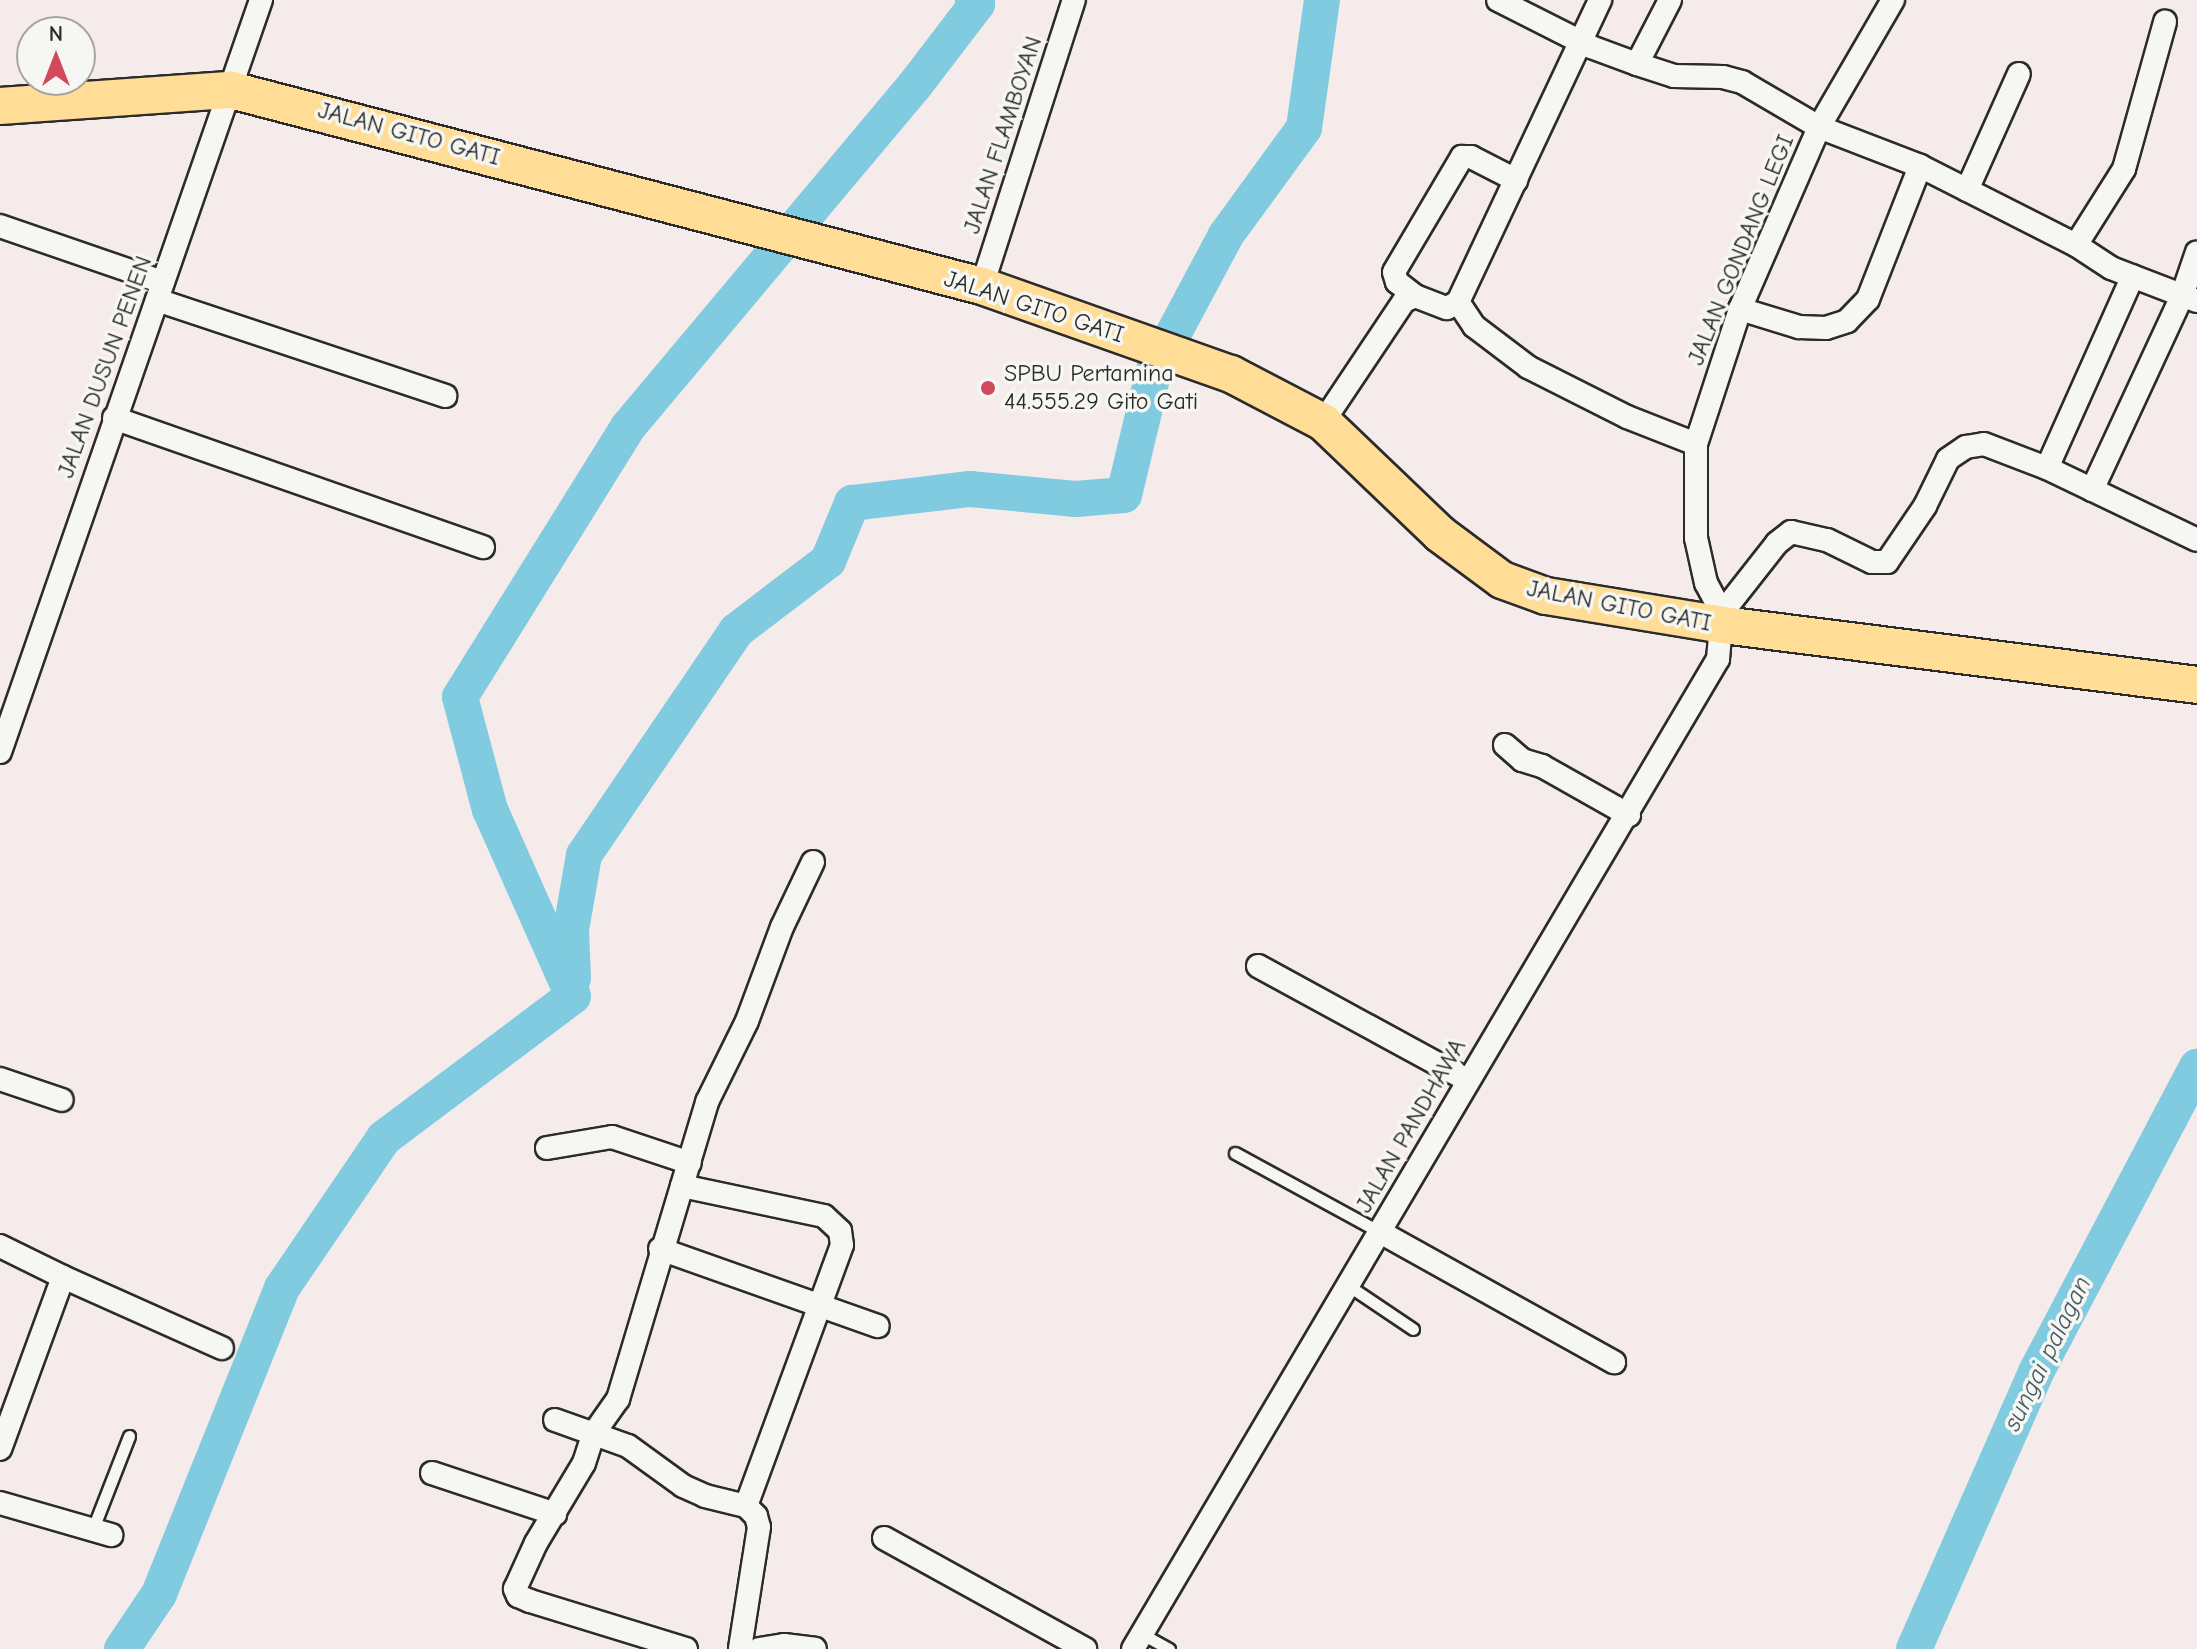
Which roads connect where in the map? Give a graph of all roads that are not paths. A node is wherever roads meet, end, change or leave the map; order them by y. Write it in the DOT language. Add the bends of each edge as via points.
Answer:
graph roads {
  1 [pos="261,0"];
  2 [pos="1074,0"];
  3 [pos="1498,0"];
  4 [pos="1600,0"];
  5 [pos="1670,0"];
  6 [pos="1893,0"];
  7 [pos="2165,22"];
  8 [pos="1582,43"];
  9 [pos="1637,64"];
  10 [pos="2019,74"];
  11 [pos="231,90"];
  12 [pos="0,106"];
  13 [pos="1819,127"];
  14 [pos="1920,166"];
  15 [pos="1516,180"];
  16 [pos="1967,190"];
  17 [pos="0,226"];
  18 [pos="2076,245"];
  19 [pos="2197,252"];
  20 [pos="2133,276"];
  21 [pos="982,286"];
  22 [pos="160,291"];
  23 [pos="1415,296"];
  24 [pos="2190,299"];
  25 [pos="1458,302"];
  26 [pos="1740,309"];
  27 [pos="445,396"];
  28 [pos="114,418"];
  29 [pos="1323,422"];
  30 [pos="1696,444"];
  31 [pos="2047,468"];
  32 [pos="2095,483"];
  33 [pos="2196,541"];
  34 [pos="483,547"];
  35 [pos="1723,619"];
  36 [pos="2197,685"];
  37 [pos="1505,745"];
  38 [pos="0,752"];
  39 [pos="1629,815"];
  40 [pos="813,862"];
  41 [pos="1258,966"];
  42 [pos="0,1079"];
  43 [pos="1467,1080"];
  44 [pos="62,1100"];
  45 [pos="547,1148"];
  46 [pos="1235,1153"];
  47 [pos="690,1163"];
  48 [pos="682,1186"];
  49 [pos="1380,1232"];
  50 [pos="0,1246"];
  51 [pos="660,1249"];
  52 [pos="63,1277"];
  53 [pos="1349,1286"];
  54 [pos="821,1305"];
  55 [pos="878,1326"];
  56 [pos="1413,1329"];
  57 [pos="222,1348"];
  58 [pos="1614,1362"];
  59 [pos="555,1420"];
  60 [pos="594,1433"];
  61 [pos="129,1436"];
  62 [pos="0,1449"];
  63 [pos="432,1473"];
  64 [pos="0,1503"];
  65 [pos="746,1506"];
  66 [pos="555,1514"];
  67 [pos="102,1533"];
  68 [pos="884,1538"];
  69 [pos="1138,1642"];
  70 [pos="686,1649"];
  71 [pos="740,1649"];
  72 [pos="759,1649"];
  73 [pos="815,1649"];
  74 [pos="1085,1649"];
  75 [pos="1169,1649"];
  1 -- 11 [label="street, JALAN DUSUN PENEN"];
  2 -- 21 [label="street, JALAN FLAMBOYAN"];
  3 -- 8 [label="street"];
  4 -- 8 [label="street"];
  5 -- 9 [label="street"];
  6 -- 13 [label="street, JALAN GONDANG LEGI"];
  7 -- 18 [label="street" via="2124,169"];
  8 -- 9 [label="street"];
  8 -- 15 [label="street"];
  9 -- 13 [label="street" via="1680,77 1732,79"];
  10 -- 16 [label="street"];
  11 -- 12 [label="main road, JALAN GITO GATI"];
  11 -- 21 [label="main road, JALAN GITO GATI"];
  11 -- 22 [label="street, JALAN DUSUN PENEN"];
  13 -- 14 [label="street, JALAN GONDANG LEGI"];
  13 -- 26 [label="street, JALAN GONDANG LEGI"];
  14 -- 16 [label="street, JALAN GONDANG LEGI"];
  14 -- 26 [label="street" via="1868,299 1847,321 1826,328 1799,327"];
  15 -- 23 [label="street" via="1462,157 1394,272 1397,282"];
  15 -- 25 [label="street"];
  16 -- 18 [label="street, JALAN GONDANG LEGI"];
  17 -- 22 [label="street"];
  18 -- 20 [label="street, JALAN GONDANG LEGI"];
  19 -- 24 [label="street"];
  20 -- 24 [label="street, JALAN GONDANG LEGI"];
  20 -- 31 [label="street"];
  21 -- 29 [label="main road, JALAN GITO GATI" via="1231,374"];
  22 -- 27 [label="street"];
  22 -- 28 [label="street, JALAN DUSUN PENEN"];
  23 -- 25 [label="street" via="1447,308"];
  23 -- 29 [label="street" via="1404,301"];
  24 -- 32 [label="street"];
  25 -- 30 [label="street" via="1474,326 1528,367 1627,417"];
  26 -- 30 [label="street, JALAN GONDANG LEGI"];
  28 -- 34 [label="street"];
  28 -- 38 [label="street, JALAN DUSUN PENEN"];
  29 -- 35 [label="main road, JALAN GITO GATI" via="1440,534 1502,580 1546,596"];
  30 -- 35 [label="street, JALAN GONDANG LEGI" via="1696,538 1706,583"];
  31 -- 32 [label="street"];
  31 -- 35 [label="street" via="1984,444 1966,447 1948,459 1925,506 1887,562 1872,562 1827,540 1791,532 1777,543"];
  32 -- 33 [label="street"];
  35 -- 36 [label="main road, JALAN GITO GATI"];
  35 -- 39 [label="street, JALAN PANDHAWA" via="1718,659"];
  37 -- 39 [label="street" via="1522,760"];
  39 -- 43 [label="street, JALAN PANDHAWA"];
  40 -- 47 [label="street" via="707,1102"];
  41 -- 43 [label="street"];
  42 -- 44 [label="street"];
  43 -- 49 [label="street, JALAN PANDHAWA"];
  45 -- 47 [label="street" via="612,1137"];
  46 -- 49 [label="lane"];
  47 -- 48 [label="street"];
  48 -- 51 [label="street"];
  48 -- 54 [label="street" via="833,1221 842,1245"];
  49 -- 53 [label="street, JALAN PANDHAWA"];
  49 -- 58 [label="street"];
  50 -- 52 [label="street"];
  51 -- 54 [label="street"];
  51 -- 60 [label="street" via="618,1399"];
  52 -- 57 [label="street"];
  52 -- 62 [label="street"];
  53 -- 56 [label="lane"];
  53 -- 69 [label="street, JALAN PANDHAWA"];
  54 -- 55 [label="street"];
  54 -- 65 [label="street"];
  59 -- 60 [label="street"];
  60 -- 65 [label="street" via="628,1446 683,1486"];
  60 -- 66 [label="street" via="584,1463"];
  61 -- 67 [label="lane"];
  63 -- 66 [label="street"];
  64 -- 67 [label="street"];
  65 -- 71 [label="street" via="759,1527"];
  66 -- 70 [label="street" via="520,1574 518,1596"];
  68 -- 74 [label="street"];
  69 -- 75 [label="lane"];
  72 -- 73 [label="street"];
}
